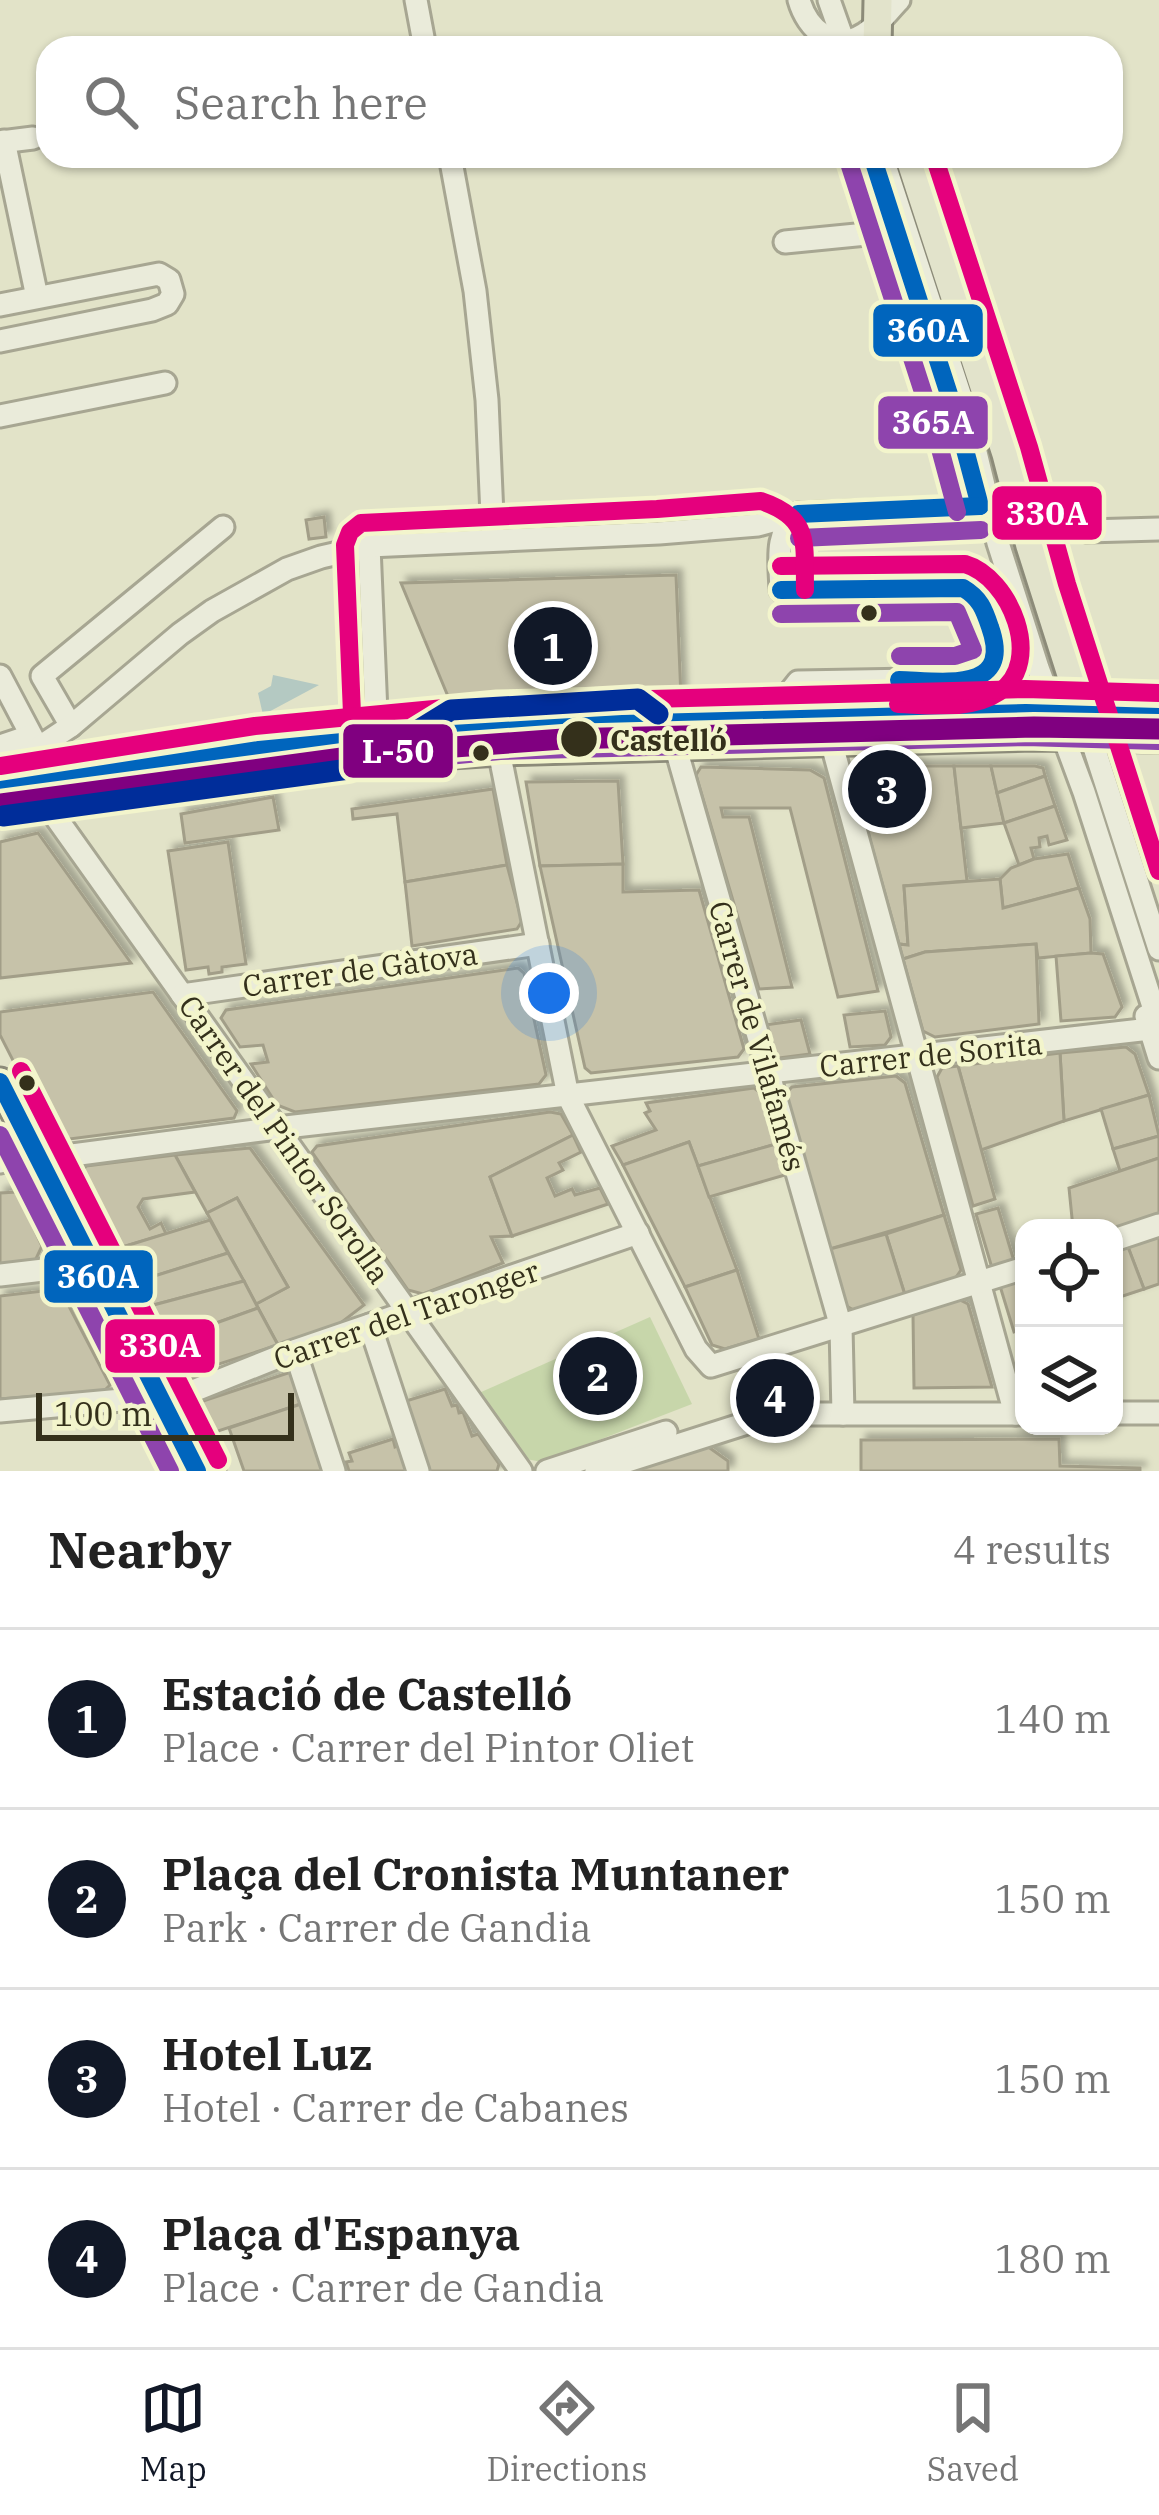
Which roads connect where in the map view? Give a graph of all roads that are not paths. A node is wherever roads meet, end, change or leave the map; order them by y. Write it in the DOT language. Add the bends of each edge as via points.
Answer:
graph roads {
  1 [pos="416,0"];
  2 [pos="799,0"];
  3 [pos="829,0"];
  4 [pos="840,0"];
  5 [pos="899,0"];
  6 [pos="423,36"];
  7 [pos="851,36"];
  8 [pos="854,36"];
  9 [pos="855,36"];
  10 [pos="856,36"];
  11 [pos="33,139"];
  12 [pos="2,142"];
  13 [pos="453,168"];
  14 [pos="876,168"];
  15 [pos="886,168"];
  16 [pos="896,168"];
  17 [pos="913,168"];
  18 [pos="897,231"];
  19 [pos="785,242"];
  20 [pos="37,297"];
  21 [pos="0,304"];
  22 [pos="0,341"];
  23 [pos="165,383"];
  24 [pos="0,416"];
  25 [pos="1003,510"];
  26 [pos="798,514"];
  27 [pos="758,525"];
  28 [pos="223,527"];
  29 [pos="1159,529"];
  30 [pos="493,538"];
  31 [pos="780,540"];
  32 [pos="357,548"];
  33 [pos="0,676"];
  34 [pos="1159,717"];
  35 [pos="768,720"];
  36 [pos="71,726"];
  37 [pos="1070,727"];
  38 [pos="1159,738"];
  39 [pos="831,741"];
  40 [pos="34,742"];
  41 [pos="367,745"];
  42 [pos="676,745"];
  43 [pos="0,746"];
  44 [pos="499,751"];
  45 [pos="0,778"];
  46 [pos="0,790"];
  47 [pos="52,794"];
  48 [pos="0,813"];
  49 [pos="538,944"];
  50 [pos="1159,949"];
  51 [pos="182,994"];
  52 [pos="1159,995"];
  53 [pos="1154,1027"];
  54 [pos="917,1055"];
  55 [pos="1159,1058"];
  56 [pos="769,1072"];
  57 [pos="0,1082"];
  58 [pos="568,1096"];
  59 [pos="277,1128"];
  60 [pos="36,1155"];
  61 [pos="0,1162"];
  62 [pos="1159,1226"];
  63 [pos="638,1233"];
  64 [pos="1123,1237"];
  65 [pos="78,1266"];
  66 [pos="1015,1271"];
  67 [pos="0,1275"];
  68 [pos="979,1282"];
  69 [pos="407,1312"];
  70 [pos="370,1325"];
  71 [pos="841,1327"];
  72 [pos="295,1351"];
  73 [pos="144,1398"];
  74 [pos="1015,1398"];
  75 [pos="179,1403"];
  76 [pos="0,1411"];
  77 [pos="1123,1413"];
  78 [pos="1159,1413"];
  79 [pos="843,1414"];
  80 [pos="1015,1414"];
  81 [pos="669,1440"];
  82 [pos="181,1471"];
  83 [pos="197,1471"];
  84 [pos="214,1471"];
  85 [pos="334,1471"];
  86 [pos="418,1471"];
  87 [pos="521,1471"];
  88 [pos="548,1471"];
  89 [pos="596,1471"];
  1 -- 6 [label="street"];
  2 -- 7 [label="street" via="810,26"];
  3 -- 8 [label="street"];
  4 -- 9 [label="street"];
  5 -- 10 [label="street"];
  11 -- 12 [label="street"];
  12 -- 20 [label="street"];
  13 -- 30 [label="street" via="487,400"];
  14 -- 18 [label="street"];
  15 -- 25 [label="street"];
  16 -- 25 [label="street"];
  17 -- 25 [label="main road" via="992,408"];
  18 -- 19 [label="street"];
  18 -- 25 [label="street" via="961,432"];
  20 -- 21 [label="street"];
  20 -- 22 [label="street" via="159,274 173,295 152,310"];
  23 -- 24 [label="street"];
  25 -- 26 [label="street"];
  25 -- 29 [label="street" via="1087,531"];
  25 -- 37 [label="main road"];
  25 -- 37 [label="street" via="998,543"];
  26 -- 27 [label="street"];
  26 -- 31 [label="street"];
  27 -- 30 [label="street"];
  27 -- 31 [label="street"];
  28 -- 36 [label="street" via="42,676"];
  30 -- 32 [label="street"];
  31 -- 35 [label="street" via="781,590 963,588 983,604 998,651 986,674 971,679 798,682"];
  32 -- 36 [label="street" via="286,569 212,611"];
  32 -- 41 [label="street"];
  33 -- 40 [label="street, Carrer del Pintor Sorolla"];
  34 -- 37 [label="main road"];
  35 -- 37 [label="main road"];
  35 -- 41 [label="main road" via="499,727"];
  36 -- 40 [label="street"];
  37 -- 38 [label="main road"];
  37 -- 39 [label="main road"];
  37 -- 50 [label="street"];
  37 -- 52 [label="street"];
  37 -- 53 [label="street"];
  39 -- 42 [label="main road"];
  39 -- 54 [label="street"];
  40 -- 43 [label="street"];
  40 -- 45 [label="street"];
  40 -- 47 [label="street, Carrer del Pintor Sorolla" via="36,769"];
  41 -- 44 [label="main road"];
  41 -- 47 [label="main road" via="240,776"];
  42 -- 44 [label="main road"];
  42 -- 56 [label="street, Carrer de Vilafamés"];
  44 -- 49 [label="street"];
  46 -- 47 [label="main road"];
  47 -- 48 [label="main road"];
  47 -- 51 [label="street, Carrer del Pintor Sorolla" via="57,819"];
  49 -- 51 [label="street, Carrer de Gàtova"];
  49 -- 58 [label="street"];
  51 -- 59 [label="street, Carrer del Pintor Sorolla"];
  53 -- 54 [label="street, Carrer de Sorita"];
  53 -- 55 [label="street"];
  54 -- 56 [label="street, Carrer de Sorita"];
  54 -- 68 [label="street"];
  56 -- 58 [label="street, Carrer de Sorita"];
  56 -- 71 [label="street, Carrer de Vilafamés"];
  57 -- 60 [label="main road"];
  58 -- 59 [label="street, Carrer de Sorita"];
  58 -- 63 [label="street"];
  59 -- 60 [label="street, Carrer de Sorita"];
  59 -- 69 [label="street, Carrer del Pintor Sorolla"];
  60 -- 61 [label="street, Carrer de Sorita"];
  60 -- 65 [label="street" via="38,1186"];
  60 -- 75 [label="street" via="63,1178"];
  60 -- 83 [label="main road"];
  62 -- 64 [label="street"];
  63 -- 69 [label="street, Carrer del Taronger"];
  63 -- 71 [label="street" via="711,1366"];
  65 -- 67 [label="street"];
  65 -- 73 [label="street"];
  66 -- 68 [label="street"];
  68 -- 71 [label="street"];
  68 -- 74 [label="street"];
  69 -- 70 [label="street, Carrer del Taronger"];
  69 -- 87 [label="street, Carrer del Pintor Sorolla"];
  70 -- 72 [label="street, Carrer del Taronger"];
  70 -- 86 [label="street"];
  71 -- 79 [label="street, Carrer de Vilafamés"];
  72 -- 75 [label="street, Carrer del Taronger"];
  72 -- 85 [label="street"];
  73 -- 76 [label="street"];
  73 -- 82 [label="street"];
  75 -- 84 [label="street"];
  77 -- 78 [label="street"];
  79 -- 80 [label="street"];
  79 -- 81 [label="street" via="776,1414"];
  81 -- 88 [label="street"];
  81 -- 89 [label="street"];
}
